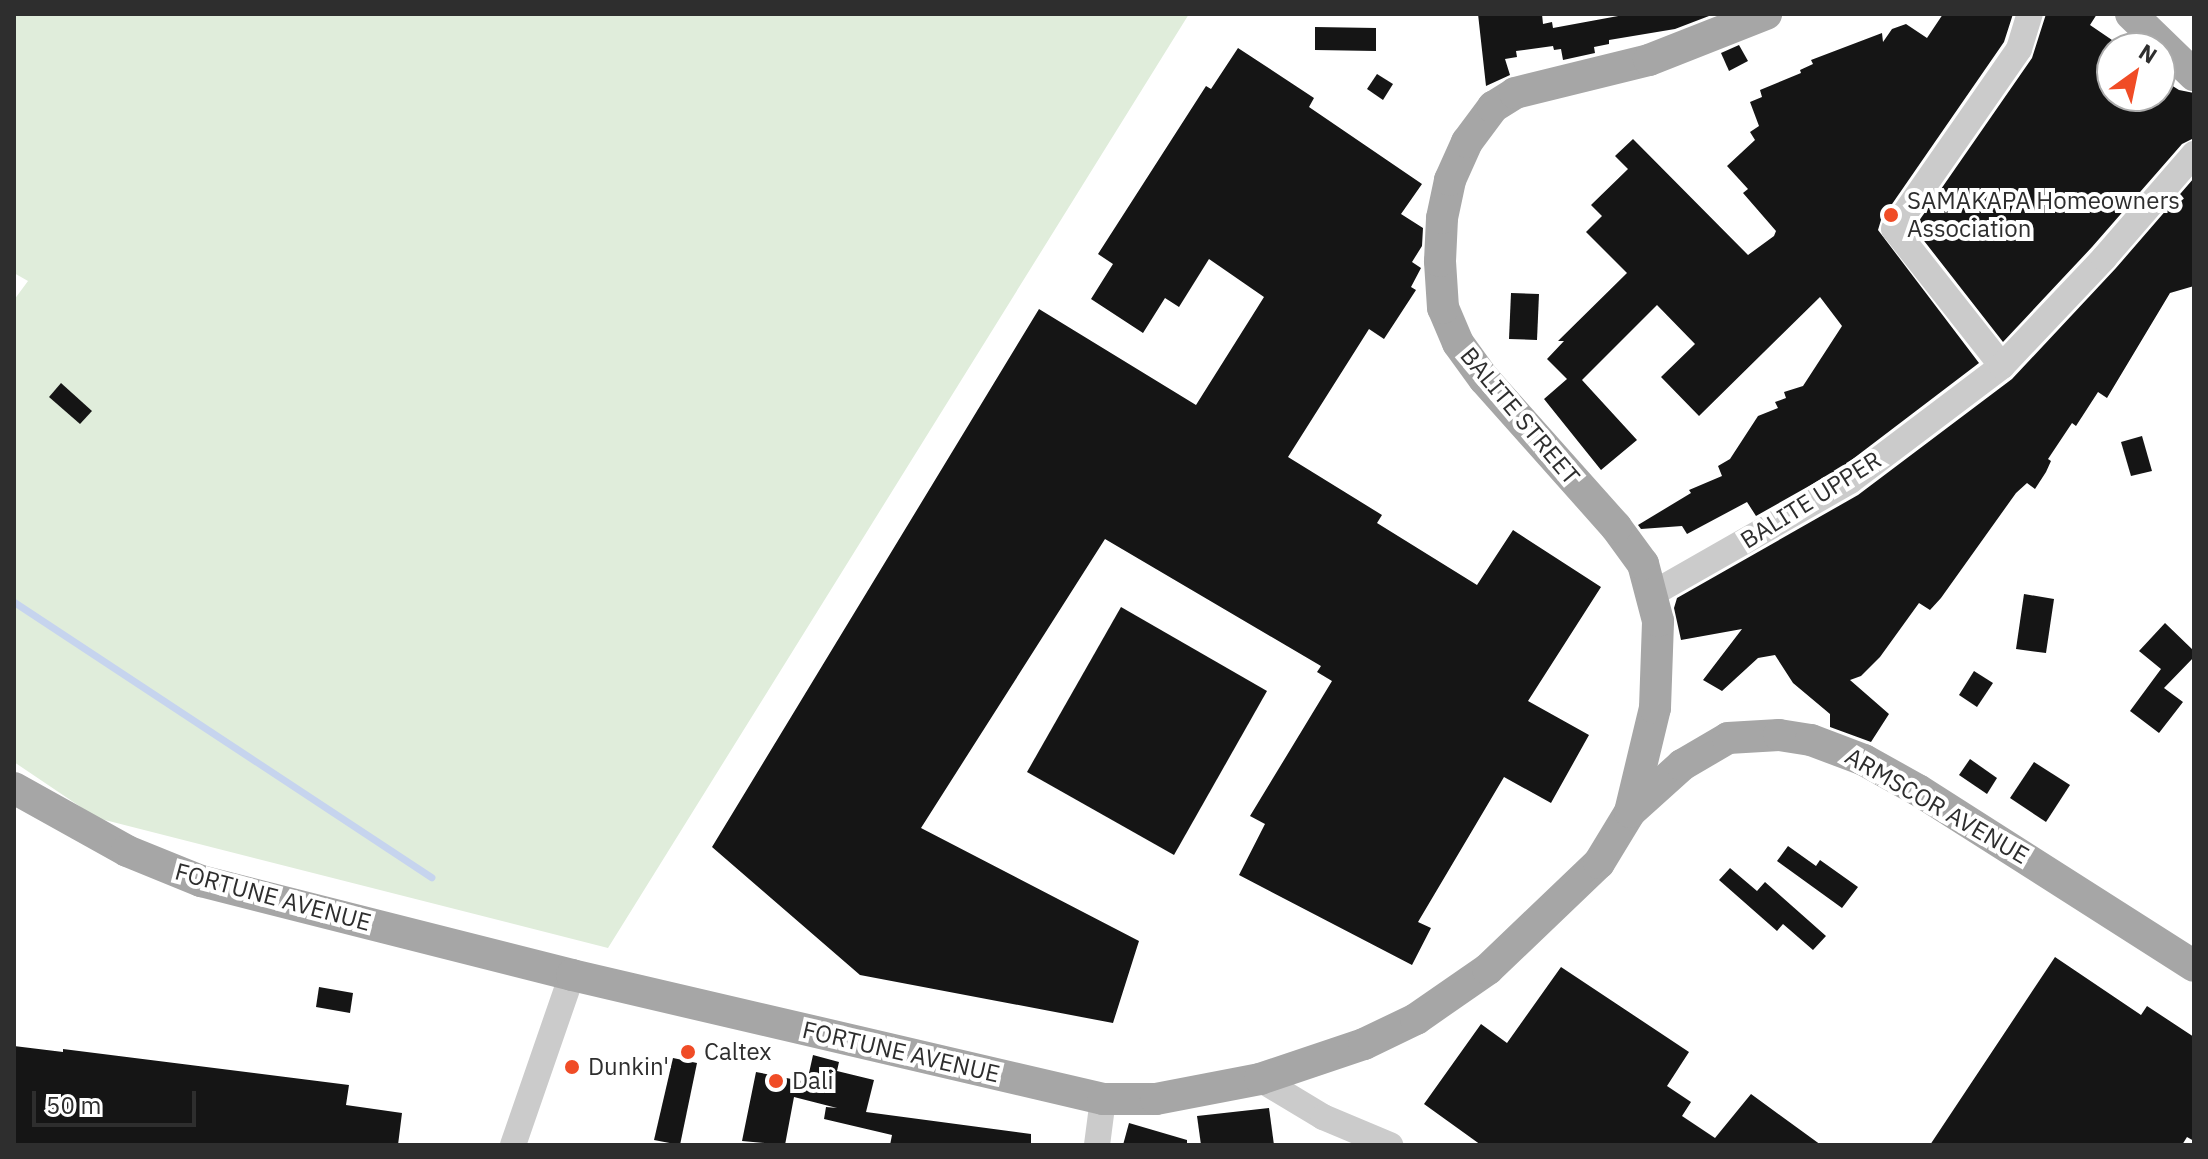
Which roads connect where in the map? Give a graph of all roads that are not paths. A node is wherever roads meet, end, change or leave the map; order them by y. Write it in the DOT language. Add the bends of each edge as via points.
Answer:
graph roads {
  1 [pos="1766,14"];
  2 [pos="2030,14"];
  3 [pos="2131,14"];
  4 [pos="2194,75"];
  5 [pos="2194,154"];
  6 [pos="2002,366"];
  7 [pos="1652,594"];
  8 [pos="14,788"];
  9 [pos="1630,812"];
  10 [pos="2194,966"];
  11 [pos="572,975"];
  12 [pos="1260,1079"];
  13 [pos="1103,1099"];
  14 [pos="513,1145"];
  15 [pos="1097,1145"];
  16 [pos="1390,1145"];
  1 -- 7 [label="main road, BALITE STREET" via="1649,60 1515,93 1493,107 1467,142 1450,180 1442,218 1443,308 1458,343 1616,527 1643,564"];
  2 -- 6 [label="street" via="2019,49 1894,229"];
  3 -- 4 [label="main road"];
  5 -- 6 [label="street, BALITE UPPER"];
  6 -- 7 [label="street, BALITE UPPER" via="1850,481"];
  7 -- 9 [label="main road, BALITE STREET" via="1659,659 1655,708"];
  8 -- 11 [label="main road, FORTUNE AVENUE" via="127,851 201,881"];
  9 -- 10 [label="main road, ARMSCOR AVENUE" via="1682,765 1728,738 1754,734 1811,740 1864,760 1918,790"];
  9 -- 12 [label="main road, FORTUNE AVENUE" via="1578,886 1452,996 1364,1044"];
  11 -- 13 [label="main road, FORTUNE AVENUE"];
  11 -- 14 [label="street"];
  12 -- 13 [label="main road, FORTUNE AVENUE" via="1156,1099"];
  12 -- 16 [label="street" via="1323,1117"];
  13 -- 15 [label="street"];
}
